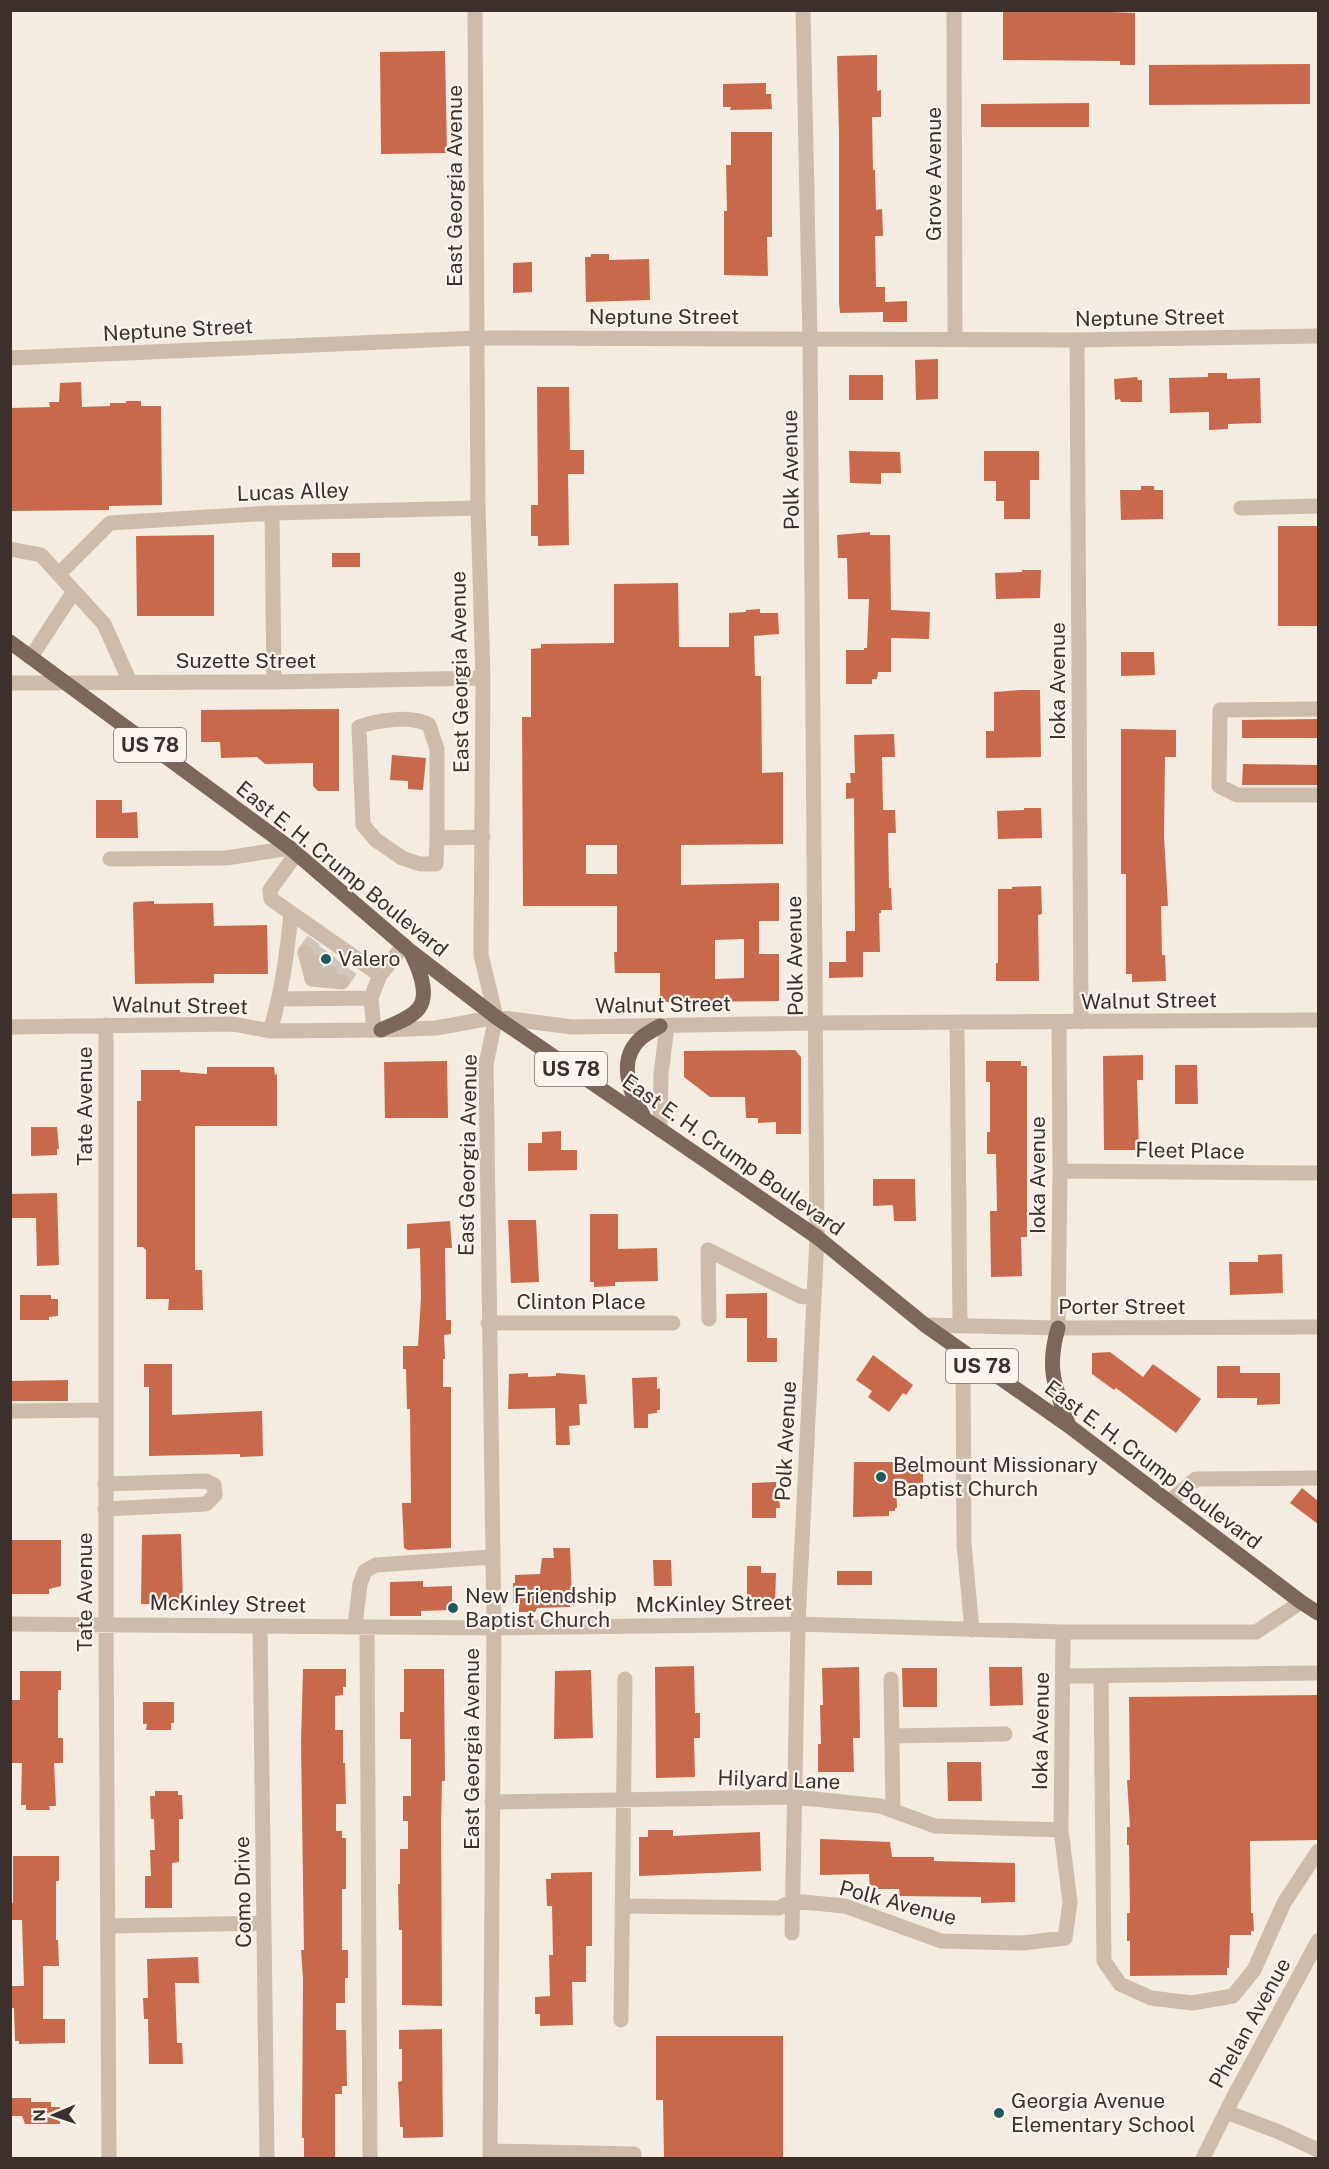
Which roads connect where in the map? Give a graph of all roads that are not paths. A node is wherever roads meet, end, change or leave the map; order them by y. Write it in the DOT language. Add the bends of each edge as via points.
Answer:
graph roads {
  1 [pos="475,10"];
  2 [pos="803,10"];
  3 [pos="954,10"];
  4 [pos="1318,336"];
  5 [pos="477,338"];
  6 [pos="955,338"];
  7 [pos="810,339"];
  8 [pos="1077,340"];
  9 [pos="10,358"];
  10 [pos="1318,506"];
  11 [pos="478,508"];
  12 [pos="1241,508"];
  13 [pos="272,513"];
  14 [pos="10,549"];
  15 [pos="59,574"];
  16 [pos="74,591"];
  17 [pos="10,642"];
  18 [pos="31,657"];
  19 [pos="483,678"];
  20 [pos="10,682"];
  21 [pos="64,682"];
  22 [pos="130,682"];
  23 [pos="274,682"];
  24 [pos="1318,709"];
  25 [pos="1318,795"];
  26 [pos="437,837"];
  27 [pos="483,837"];
  28 [pos="293,851"];
  29 [pos="110,859"];
  30 [pos="291,913"];
  31 [pos="406,948"];
  32 [pos="311,957"];
  33 [pos="380,975"];
  34 [pos="336,978"];
  35 [pos="312,979"];
  36 [pos="309,998"];
  37 [pos="371,998"];
  38 [pos="280,999"];
  39 [pos="496,1017"];
  40 [pos="1318,1020"];
  41 [pos="1081,1022"];
  42 [pos="817,1023"];
  43 [pos="957,1023"];
  44 [pos="1059,1023"];
  45 [pos="106,1025"];
  46 [pos="663,1026"];
  47 [pos="10,1027"];
  48 [pos="378,1030"];
  49 [pos="270,1031"];
  50 [pos="646,1120"];
  51 [pos="660,1130"];
  52 [pos="1060,1171"];
  53 [pos="1318,1173"];
  54 [pos="818,1237"];
  55 [pos="814,1298"];
  56 [pos="709,1319"];
  57 [pos="489,1323"];
  58 [pos="674,1323"];
  59 [pos="960,1325"];
  60 [pos="925,1326"];
  61 [pos="1058,1328"];
  62 [pos="1318,1328"];
  63 [pos="963,1353"];
  64 [pos="105,1410"];
  65 [pos="10,1411"];
  66 [pos="1069,1426"];
  67 [pos="1318,1478"];
  68 [pos="142,1483"];
  69 [pos="105,1484"];
  70 [pos="1169,1502"];
  71 [pos="144,1507"];
  72 [pos="105,1509"];
  73 [pos="492,1557"];
  74 [pos="1300,1602"];
  75 [pos="1318,1613"];
  76 [pos="10,1624"];
  77 [pos="106,1624"];
  78 [pos="798,1624"];
  79 [pos="260,1626"];
  80 [pos="361,1627"];
  81 [pos="494,1628"];
  82 [pos="972,1629"];
  83 [pos="1063,1632"];
  84 [pos="1318,1673"];
  85 [pos="1063,1676"];
  86 [pos="1101,1676"];
  87 [pos="625,1678"];
  88 [pos="891,1679"];
  89 [pos="1005,1734"];
  90 [pos="892,1736"];
  91 [pos="795,1797"];
  92 [pos="624,1800"];
  93 [pos="492,1802"];
  94 [pos="892,1810"];
  95 [pos="1061,1830"];
  96 [pos="1318,1851"];
  97 [pos="792,1901"];
  98 [pos="622,1906"];
  99 [pos="264,1923"];
  100 [pos="109,1926"];
  101 [pos="792,1933"];
  102 [pos="1318,1941"];
  103 [pos="621,2020"];
  104 [pos="1226,2112"];
  105 [pos="1318,2150"];
  106 [pos="490,2155"];
  107 [pos="535,2155"];
  108 [pos="579,2156"];
  109 [pos="109,2158"];
  110 [pos="267,2158"];
  111 [pos="370,2158"];
  112 [pos="634,2158"];
  113 [pos="1203,2158"];
  1 -- 5 [label="street, East Georgia Avenue"];
  2 -- 7 [label="street, Polk Avenue"];
  3 -- 6 [label="street, Grove Avenue"];
  4 -- 8 [label="street, Neptune Street"];
  5 -- 7 [label="street, Neptune Street"];
  5 -- 9 [label="street, Neptune Street"];
  5 -- 11 [label="street, East Georgia Avenue"];
  6 -- 7 [label="street, Neptune Street"];
  6 -- 8 [label="street, Neptune Street"];
  7 -- 42 [label="street, Polk Avenue"];
  8 -- 41 [label="street, Ioka Avenue"];
  10 -- 12 [label="street"];
  11 -- 13 [label="street, Lucas Alley"];
  11 -- 19 [label="street, East Georgia Avenue"];
  13 -- 15 [label="street, Lucas Alley" via="110,523"];
  13 -- 23 [label="street"];
  14 -- 15 [label="street" via="41,555"];
  15 -- 16 [label="street"];
  16 -- 18 [label="street"];
  16 -- 22 [label="street" via="104,624"];
  17 -- 18 [label="main road, East E. H. Crump Boulevard / US 78"];
  18 -- 21 [label="main road, East E. H. Crump Boulevard / US 78"];
  19 -- 23 [label="street, Suzette Street"];
  19 -- 27 [label="street, East Georgia Avenue"];
  20 -- 21 [label="street, Suzette Street"];
  21 -- 22 [label="street, Suzette Street"];
  21 -- 28 [label="main road, East E. H. Crump Boulevard / US 78"];
  22 -- 23 [label="street, Suzette Street"];
  24 -- 25 [label="street" via="1220,710 1219,775 1219,786 1237,795"];
  26 -- 26 [label="street" via="436,864 420,864 402,858 376,840 363,825 359,727 375,721 421,720 429,725 437,749"];
  26 -- 27 [label="street"];
  27 -- 39 [label="street, East Georgia Avenue" via="481,955"];
  28 -- 29 [label="street" via="226,858"];
  28 -- 30 [label="street" via="270,891 271,899"];
  28 -- 31 [label="main road, East E. H. Crump Boulevard / US 78"];
  30 -- 33 [label="street" via="350,959"];
  30 -- 38 [label="street"];
  31 -- 33 [label="street"];
  31 -- 39 [label="main road, East E. H. Crump Boulevard / US 78"];
  31 -- 48 [label="main road" via="418,966 422,1001 411,1015"];
  32 -- 35 [label="street"];
  33 -- 37 [label="street"];
  34 -- 35 [label="street"];
  35 -- 36 [label="street"];
  36 -- 37 [label="street"];
  36 -- 38 [label="street"];
  37 -- 48 [label="street"];
  38 -- 49 [label="street"];
  39 -- 46 [label="street, Walnut Street" via="572,1028"];
  39 -- 48 [label="street, Walnut Street" via="436,1028"];
  39 -- 50 [label="main road, East E. H. Crump Boulevard / US 78"];
  39 -- 57 [label="street, East Georgia Avenue" via="486,1064"];
  40 -- 41 [label="street, Walnut Street"];
  41 -- 44 [label="street, Walnut Street"];
  42 -- 43 [label="street, Walnut Street"];
  42 -- 46 [label="street, Walnut Street"];
  42 -- 54 [label="street, Polk Avenue"];
  43 -- 44 [label="street, Walnut Street"];
  43 -- 59 [label="street"];
  44 -- 52 [label="street, Ioka Avenue"];
  45 -- 47 [label="street, Walnut Street"];
  45 -- 49 [label="street, Walnut Street" via="233,1024"];
  45 -- 64 [label="street, Tate Avenue"];
  46 -- 50 [label="main road" via="639,1040 630,1053 627,1070 631,1096"];
  46 -- 51 [label="street"];
  48 -- 49 [label="street, Walnut Street"];
  50 -- 51 [label="main road, East E. H. Crump Boulevard / US 78"];
  51 -- 54 [label="main road, East E. H. Crump Boulevard / US 78"];
  52 -- 53 [label="street, Fleet Place"];
  52 -- 61 [label="street, Ioka Avenue"];
  54 -- 55 [label="street, Polk Avenue"];
  54 -- 60 [label="main road, East E. H. Crump Boulevard / US 78"];
  55 -- 56 [label="street" via="801,1296 708,1250"];
  55 -- 78 [label="street, Polk Avenue"];
  57 -- 58 [label="street, Clinton Place"];
  57 -- 73 [label="street, East Georgia Avenue"];
  59 -- 60 [label="street, Porter Street"];
  59 -- 61 [label="street, Porter Street"];
  60 -- 63 [label="main road, East E. H. Crump Boulevard / US 78"];
  61 -- 62 [label="street, Porter Street"];
  61 -- 66 [label="main road" via="1051,1364"];
  63 -- 66 [label="main road, East E. H. Crump Boulevard / US 78"];
  63 -- 82 [label="street" via="964,1544"];
  64 -- 65 [label="street"];
  64 -- 69 [label="street, Tate Avenue"];
  66 -- 70 [label="main road, East E. H. Crump Boulevard / US 78"];
  67 -- 70 [label="street" via="1196,1479"];
  68 -- 69 [label="street"];
  68 -- 71 [label="street"];
  68 -- 71 [label="street" via="206,1481 214,1485 215,1495 206,1504"];
  69 -- 72 [label="street, Tate Avenue"];
  70 -- 74 [label="main road, East E. H. Crump Boulevard / US 78"];
  71 -- 72 [label="street"];
  72 -- 77 [label="street, Tate Avenue"];
  73 -- 80 [label="street" via="376,1565 365,1571 360,1584"];
  73 -- 81 [label="street, East Georgia Avenue"];
  74 -- 75 [label="main road, East E. H. Crump Boulevard / US 78"];
  74 -- 83 [label="street, McKinley Street" via="1256,1632"];
  76 -- 77 [label="street, McKinley Street"];
  77 -- 79 [label="street, McKinley Street"];
  77 -- 100 [label="street, Tate Avenue"];
  78 -- 81 [label="street, McKinley Street"];
  78 -- 82 [label="street, McKinley Street"];
  78 -- 91 [label="street, Polk Avenue"];
  79 -- 80 [label="street, McKinley Street"];
  79 -- 99 [label="street, Como Drive"];
  80 -- 81 [label="street, McKinley Street"];
  80 -- 111 [label="street"];
  81 -- 93 [label="street, East Georgia Avenue"];
  82 -- 83 [label="street, McKinley Street"];
  83 -- 85 [label="street, Ioka Avenue"];
  84 -- 86 [label="street"];
  85 -- 86 [label="street"];
  85 -- 95 [label="street, Ioka Avenue"];
  86 -- 96 [label="street" via="1104,1961 1120,1984 1151,1998 1192,2003 1233,1996 1254,1970 1284,1903"];
  87 -- 92 [label="street"];
  88 -- 90 [label="street"];
  89 -- 90 [label="street"];
  90 -- 94 [label="street"];
  91 -- 92 [label="street, Hilyard Lane"];
  91 -- 94 [label="street, Hilyard Lane"];
  91 -- 97 [label="street, Polk Avenue"];
  92 -- 93 [label="street, Hilyard Lane"];
  92 -- 98 [label="street"];
  93 -- 106 [label="street, East Georgia Avenue"];
  94 -- 95 [label="street, Hilyard Lane" via="934,1826"];
  95 -- 97 [label="street, Polk Avenue" via="1070,1902 1065,1938 1023,1943 940,1941 845,1906"];
  97 -- 98 [label="street" via="779,1908"];
  97 -- 101 [label="street, Polk Avenue"];
  98 -- 103 [label="street"];
  99 -- 100 [label="street"];
  99 -- 110 [label="street, Como Drive"];
  100 -- 109 [label="street, Tate Avenue"];
  102 -- 104 [label="street, Phelan Avenue"];
  104 -- 105 [label="street"];
  104 -- 113 [label="street, Phelan Avenue"];
  106 -- 107 [label="street"];
  107 -- 108 [label="street"];
  108 -- 112 [label="street" via="634,2154"];
}
